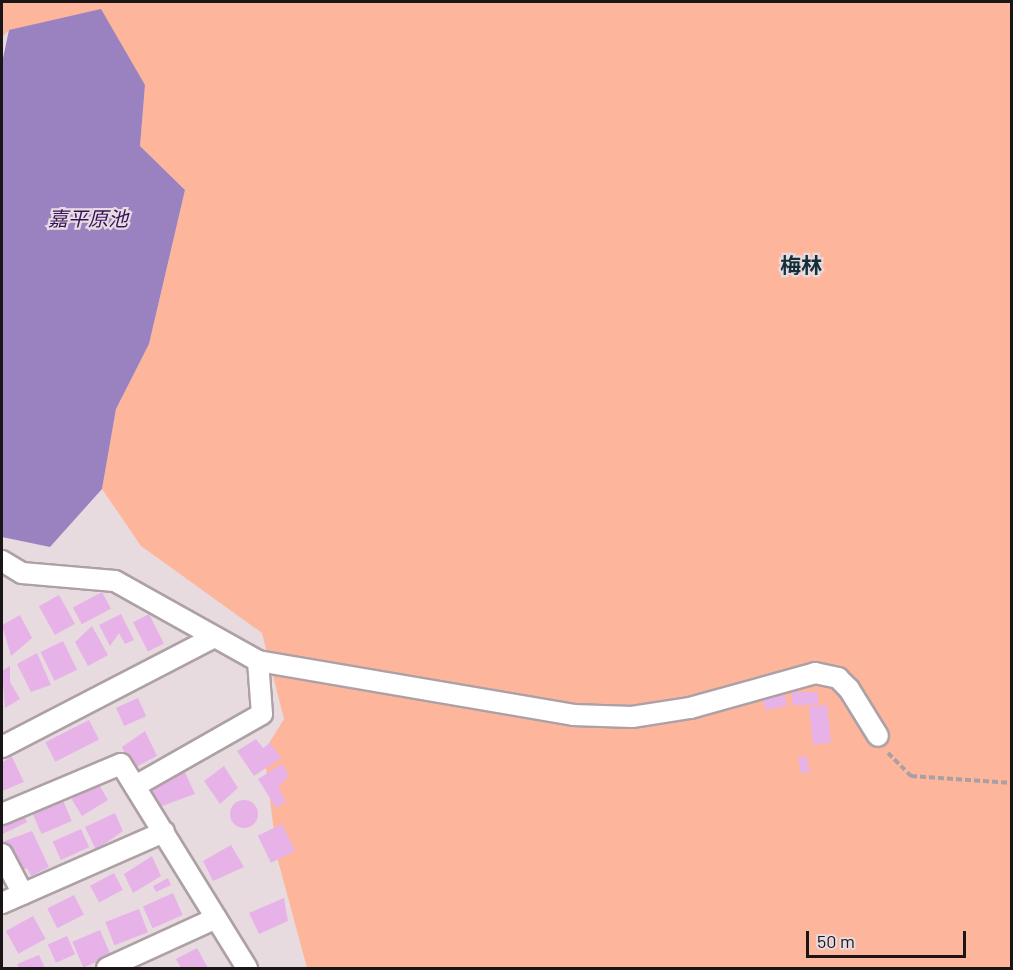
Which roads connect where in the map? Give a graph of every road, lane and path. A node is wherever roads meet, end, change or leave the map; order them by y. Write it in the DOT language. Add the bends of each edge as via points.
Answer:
graph roads {
  1 [pos="2,561"];
  2 [pos="214,637"];
  3 [pos="258,661"];
  4 [pos="878,736"];
  5 [pos="2,747"];
  6 [pos="1011,783"];
  7 [pos="135,786"];
  8 [pos="2,814"];
  9 [pos="164,832"];
  10 [pos="2,854"];
  11 [pos="23,894"];
  12 [pos="2,903"];
  13 [pos="216,918"];
  14 [pos="107,969"];
  15 [pos="247,969"];
  1 -- 2 [label="street" via="22,573 115,581"];
  2 -- 3 [label="street"];
  2 -- 5 [label="street"];
  3 -- 4 [label="street" via="573,715 632,717 690,708 816,673 838,678 849,689"];
  3 -- 7 [label="street" via="262,714"];
  4 -- 6 [label="path" via="894,764 911,776"];
  7 -- 8 [label="street" via="121,764"];
  7 -- 9 [label="street"];
  9 -- 11 [label="street"];
  9 -- 13 [label="street"];
  10 -- 11 [label="street"];
  11 -- 12 [label="street"];
  13 -- 14 [label="street"];
  13 -- 15 [label="street"];
}
